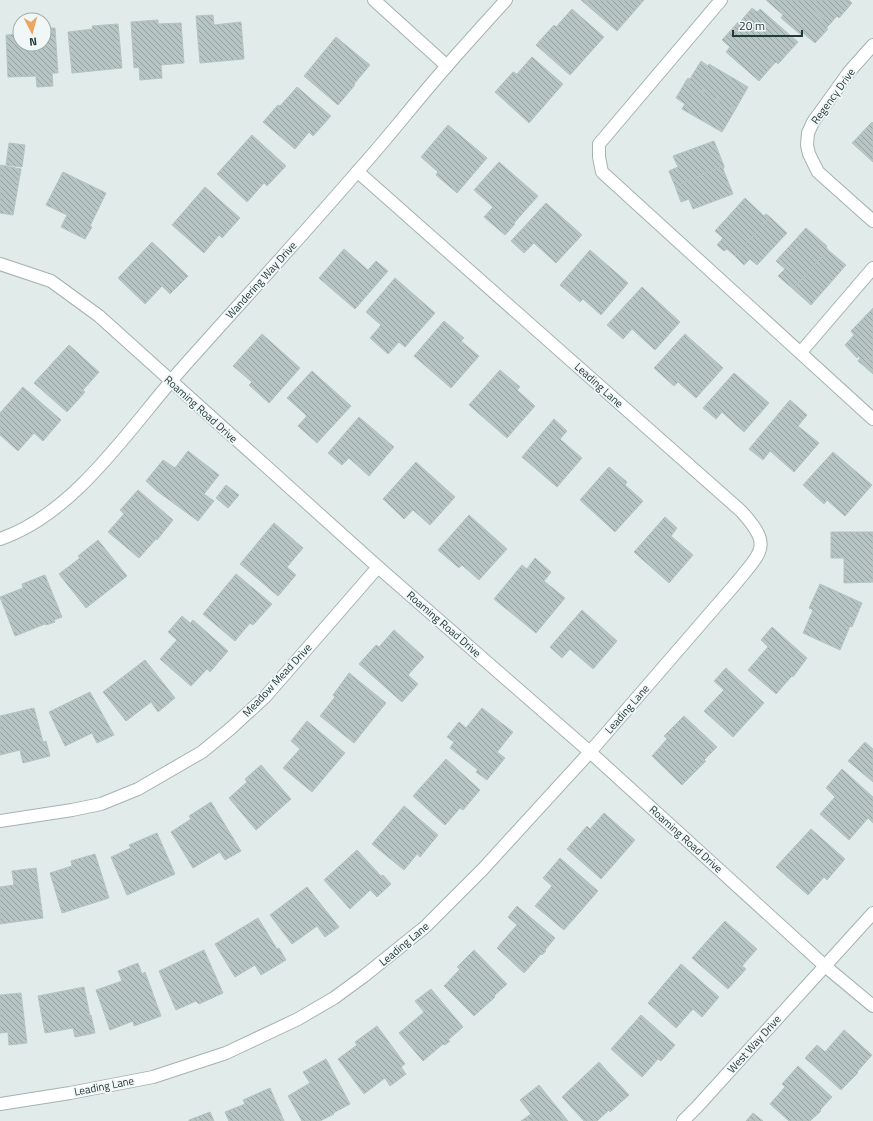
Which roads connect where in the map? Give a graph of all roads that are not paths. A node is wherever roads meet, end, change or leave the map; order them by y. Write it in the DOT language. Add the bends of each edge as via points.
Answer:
graph roads {
  1 [pos="374,0"];
  2 [pos="506,0"];
  3 [pos="721,0"];
  4 [pos="873,45"];
  5 [pos="447,66"];
  6 [pos="358,172"];
  7 [pos="873,221"];
  8 [pos="0,264"];
  9 [pos="873,268"];
  10 [pos="801,352"];
  11 [pos="171,381"];
  12 [pos="873,419"];
  13 [pos="0,539"];
  14 [pos="378,567"];
  15 [pos="590,752"];
  16 [pos="0,821"];
  17 [pos="873,914"];
  18 [pos="825,966"];
  19 [pos="873,1006"];
  20 [pos="0,1104"];
  21 [pos="682,1121"];
  1 -- 5 [label="street"];
  2 -- 5 [label="street, Wandering Way Drive"];
  3 -- 10 [label="street" via="599,144 602,172"];
  4 -- 7 [label="street, Regency Drive" via="849,72 813,122 808,133 807,146 818,172"];
  5 -- 6 [label="street, Wandering Way Drive"];
  6 -- 11 [label="street, Wandering Way Drive"];
  6 -- 15 [label="street, Leading Lane" via="741,511 759,534 762,548 755,560"];
  8 -- 11 [label="street, Roaming Road Drive" via="51,281 99,316"];
  9 -- 10 [label="street"];
  10 -- 12 [label="street"];
  11 -- 13 [label="street, Wandering Way Drive" via="75,492 40,520"];
  11 -- 14 [label="street, Roaming Road Drive"];
  14 -- 15 [label="street, Roaming Road Drive"];
  14 -- 16 [label="street, Meadow Mead Drive" via="265,697 202,752 138,789 101,804"];
  15 -- 18 [label="street, Roaming Road Drive"];
  15 -- 20 [label="street, Leading Lane" via="425,927 334,998 298,1019 226,1053 153,1077"];
  17 -- 18 [label="street, West Way Drive"];
  18 -- 19 [label="street, Roaming Road Drive"];
  18 -- 21 [label="street, West Way Drive"];
}
